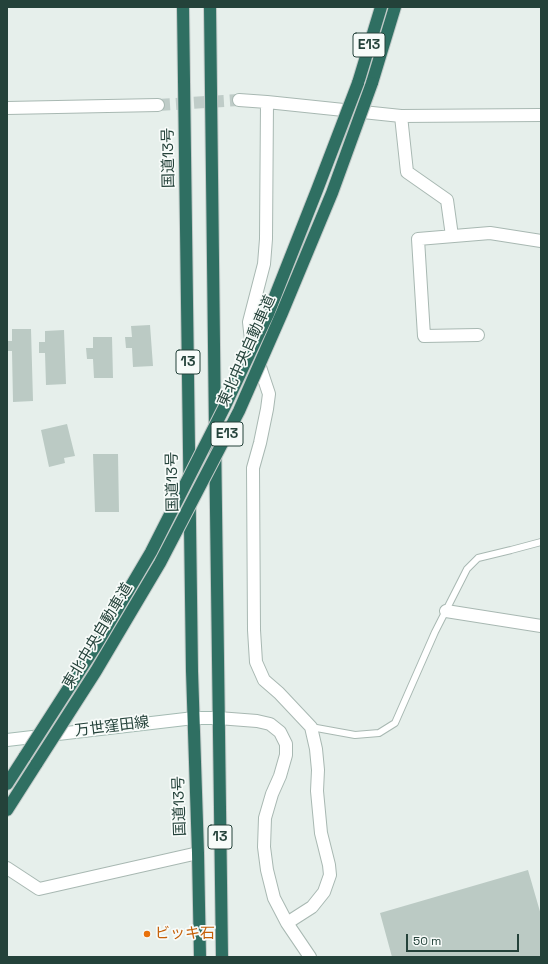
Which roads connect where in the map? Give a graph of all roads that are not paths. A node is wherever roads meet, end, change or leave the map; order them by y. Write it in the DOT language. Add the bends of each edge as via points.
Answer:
graph roads {
  1 [pos="183,7"];
  2 [pos="210,7"];
  3 [pos="381,7"];
  4 [pos="395,7"];
  5 [pos="239,100"];
  6 [pos="267,102"];
  7 [pos="158,105"];
  8 [pos="7,108"];
  9 [pos="541,115"];
  10 [pos="401,116"];
  11 [pos="452,236"];
  12 [pos="541,241"];
  13 [pos="478,335"];
  14 [pos="541,542"];
  15 [pos="446,611"];
  16 [pos="541,626"];
  17 [pos="194,718"];
  18 [pos="218,718"];
  19 [pos="311,727"];
  20 [pos="7,740"];
  21 [pos="7,784"];
  22 [pos="7,810"];
  23 [pos="198,853"];
  24 [pos="7,868"];
  25 [pos="287,923"];
  26 [pos="200,957"];
  27 [pos="222,957"];
  28 [pos="310,957"];
  1 -- 17 [label="highway, 国道13号 / 13"];
  2 -- 18 [label="highway, 13"];
  3 -- 21 [label="highway, 東北中央自動車道 / E13, bridge" via="358,83 317,190 268,314 225,406 151,552 95,647"];
  4 -- 22 [label="highway, 東北中央自動車道 / E13, bridge" via="372,83 332,193 239,411 160,563 96,671"];
  5 -- 6 [label="street"];
  6 -- 10 [label="street"];
  6 -- 19 [label="street" via="266,239 264,264 250,322 251,340 269,394 253,468 256,662 264,680"];
  7 -- 8 [label="street"];
  9 -- 10 [label="street"];
  10 -- 11 [label="street" via="407,172 447,200"];
  11 -- 12 [label="street" via="490,233"];
  11 -- 13 [label="street" via="418,238 424,336"];
  14 -- 15 [label="lane" via="478,558 467,569"];
  15 -- 16 [label="street"];
  15 -- 19 [label="lane" via="395,723 379,734 355,735"];
  17 -- 18 [label="street, 万世窪田線"];
  17 -- 20 [label="street, 万世窪田線"];
  17 -- 23 [label="highway, 国道13号 / 13"];
  18 -- 25 [label="street, 万世窪田線" via="270,724 280,732 286,744 286,756 265,818 264,847 274,898"];
  18 -- 27 [label="highway, 13"];
  19 -- 25 [label="street" via="318,770 321,833 330,875 324,892 312,907"];
  23 -- 24 [label="street" via="39,889"];
  23 -- 26 [label="highway, 国道13号 / 13"];
  25 -- 28 [label="street, 万世窪田線"];
}
